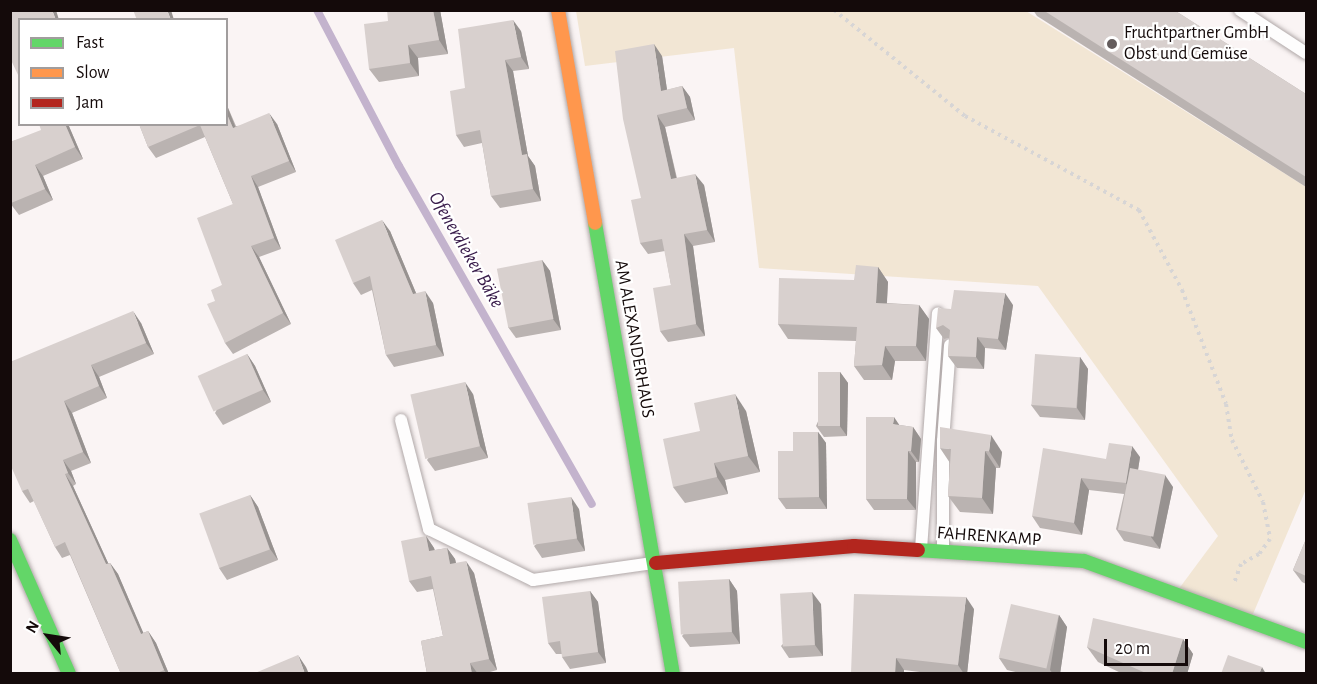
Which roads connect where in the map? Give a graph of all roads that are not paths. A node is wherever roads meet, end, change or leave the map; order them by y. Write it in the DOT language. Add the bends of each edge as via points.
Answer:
graph roads {
  1 [pos="558,10"];
  2 [pos="1240,10"];
  3 [pos="1306,53"];
  4 [pos="938,314"];
  5 [pos="950,345"];
  6 [pos="401,420"];
  7 [pos="10,540"];
  8 [pos="921,550"];
  9 [pos="943,552"];
  10 [pos="656,563"];
  11 [pos="1306,642"];
  12 [pos="69,674"];
  13 [pos="674,674"];
  1 -- 10 [label="street, AM ALEXANDERHAUS"];
  2 -- 3 [label="lane"];
  4 -- 8 [label="lane"];
  5 -- 9 [label="lane"];
  6 -- 10 [label="lane" via="429,529 533,580"];
  7 -- 12 [label="street"];
  8 -- 9 [label="street, FAHRENKAMP"];
  8 -- 10 [label="street, FAHRENKAMP" via="854,546"];
  9 -- 11 [label="street, FAHRENKAMP" via="1084,561"];
  10 -- 13 [label="street, AM ALEXANDERHAUS"];
}
